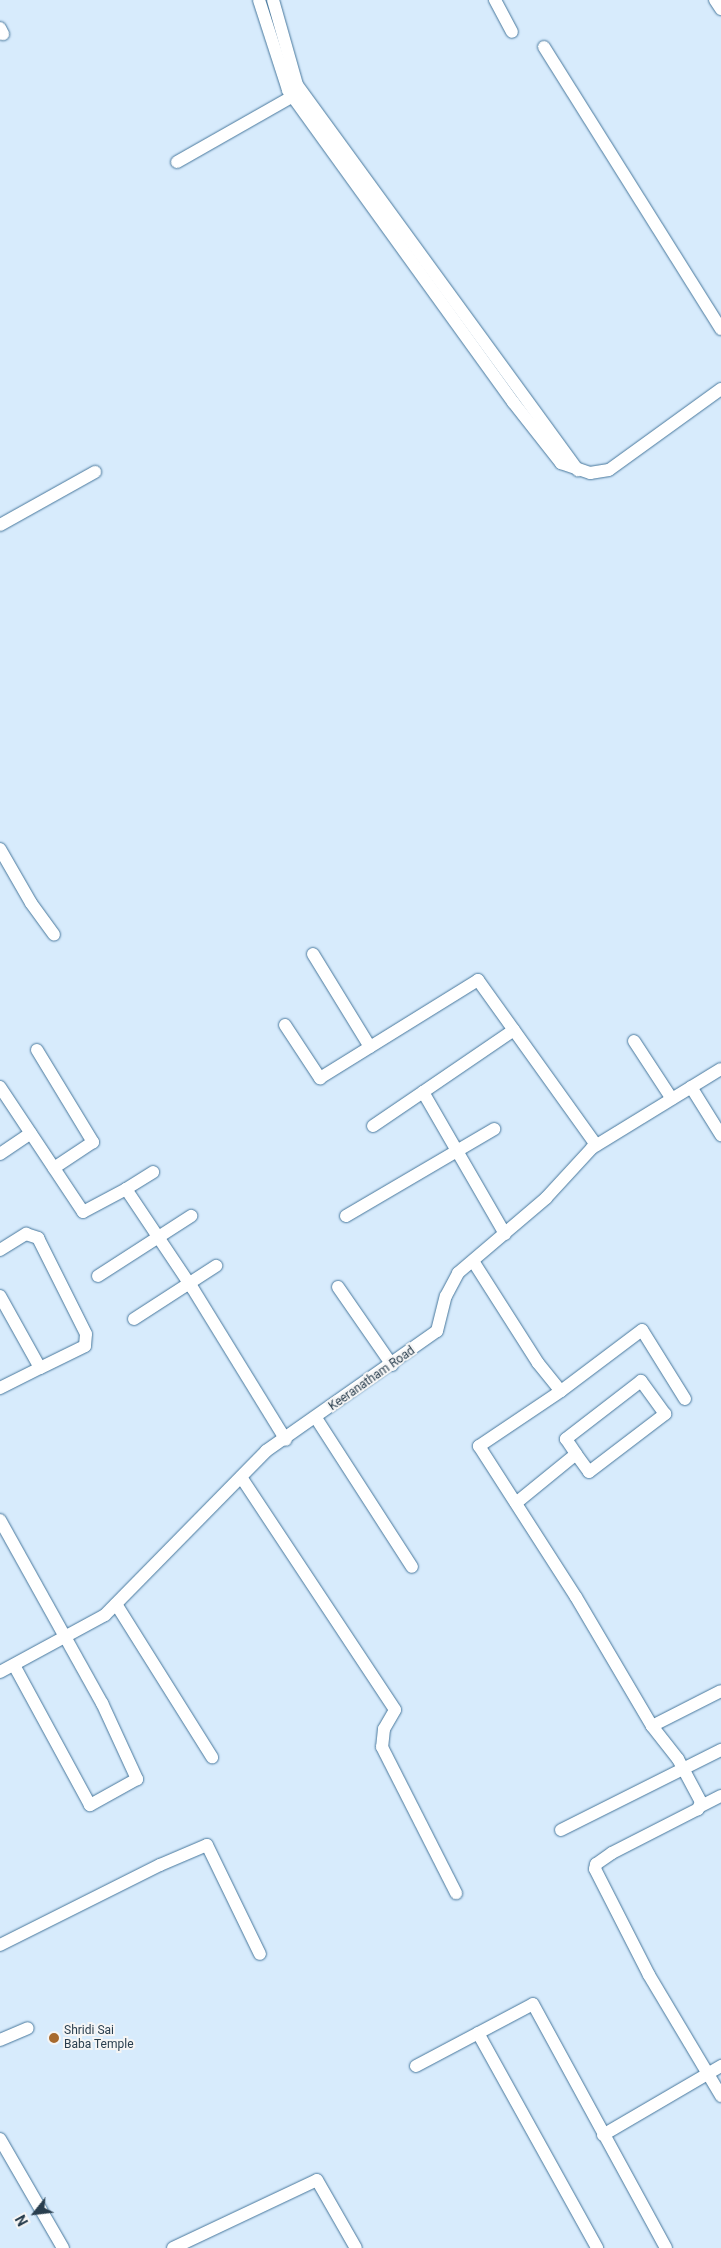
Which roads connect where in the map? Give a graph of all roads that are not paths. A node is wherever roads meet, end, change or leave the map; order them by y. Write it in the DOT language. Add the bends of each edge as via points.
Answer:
graph roads {
  1 [pos="259,0"];
  2 [pos="273,0"];
  3 [pos="496,0"];
  4 [pos="715,0"];
  5 [pos="721,9"];
  6 [pos="512,32"];
  7 [pos="544,47"];
  8 [pos="293,96"];
  9 [pos="177,162"];
  10 [pos="721,328"];
  11 [pos="721,388"];
  12 [pos="579,471"];
  13 [pos="95,472"];
  14 [pos="0,526"];
  15 [pos="0,849"];
  16 [pos="54,935"];
  17 [pos="313,954"];
  18 [pos="285,1025"];
  19 [pos="514,1030"];
  20 [pos="634,1041"];
  21 [pos="370,1047"];
  22 [pos="37,1050"];
  23 [pos="721,1069"];
  24 [pos="0,1087"];
  25 [pos="691,1087"];
  26 [pos="423,1092"];
  27 [pos="672,1099"];
  28 [pos="372,1126"];
  29 [pos="494,1129"];
  30 [pos="31,1133"];
  31 [pos="721,1135"];
  32 [pos="596,1145"];
  33 [pos="457,1152"];
  34 [pos="0,1154"];
  35 [pos="54,1168"];
  36 [pos="153,1172"];
  37 [pos="126,1189"];
  38 [pos="191,1216"];
  39 [pos="346,1216"];
  40 [pos="505,1234"];
  41 [pos="158,1236"];
  42 [pos="0,1250"];
  43 [pos="473,1261"];
  44 [pos="216,1266"];
  45 [pos="98,1276"];
  46 [pos="189,1283"];
  47 [pos="338,1287"];
  48 [pos="0,1296"];
  49 [pos="134,1319"];
  50 [pos="392,1365"];
  51 [pos="40,1368"];
  52 [pos="0,1388"];
  53 [pos="562,1391"];
  54 [pos="685,1399"];
  55 [pos="316,1418"];
  56 [pos="286,1440"];
  57 [pos="576,1454"];
  58 [pos="241,1477"];
  59 [pos="516,1503"];
  60 [pos="0,1520"];
  61 [pos="412,1567"];
  62 [pos="116,1604"];
  63 [pos="65,1640"];
  64 [pos="14,1665"];
  65 [pos="0,1672"];
  66 [pos="721,1690"];
  67 [pos="652,1726"];
  68 [pos="721,1750"];
  69 [pos="212,1757"];
  70 [pos="683,1770"];
  71 [pos="721,1796"];
  72 [pos="701,1806"];
  73 [pos="561,1830"];
  74 [pos="456,1893"];
  75 [pos="0,1945"];
  76 [pos="260,1954"];
  77 [pos="28,2028"];
  78 [pos="478,2033"];
  79 [pos="0,2040"];
  80 [pos="416,2066"];
  81 [pos="721,2066"];
  82 [pos="707,2073"];
  83 [pos="721,2096"];
  84 [pos="603,2135"];
  85 [pos="0,2139"];
  86 [pos="63,2248"];
  87 [pos="173,2248"];
  88 [pos="356,2248"];
  89 [pos="597,2248"];
  90 [pos="666,2248"];
  1 -- 8 [label="street" via="281,71"];
  2 -- 12 [label="street" via="297,85"];
  3 -- 6 [label="street"];
  4 -- 5 [label="street"];
  7 -- 10 [label="street"];
  8 -- 9 [label="street"];
  8 -- 12 [label="street" via="551,453 561,464"];
  11 -- 12 [label="street" via="609,470 600,474"];
  13 -- 14 [label="street"];
  15 -- 16 [label="street"];
  17 -- 21 [label="street"];
  18 -- 21 [label="street" via="320,1078"];
  19 -- 21 [label="street" via="478,980"];
  19 -- 26 [label="street"];
  19 -- 32 [label="street"];
  20 -- 27 [label="street"];
  22 -- 35 [label="street" via="93,1142"];
  23 -- 25 [label="street, Keeranatham Road"];
  24 -- 30 [label="street"];
  25 -- 27 [label="street, Keeranatham Road"];
  25 -- 31 [label="street"];
  26 -- 28 [label="street"];
  26 -- 33 [label="street"];
  27 -- 32 [label="street, Keeranatham Road"];
  29 -- 33 [label="street"];
  30 -- 34 [label="street"];
  30 -- 35 [label="street"];
  32 -- 40 [label="street, Keeranatham Road" via="546,1198"];
  33 -- 39 [label="street"];
  33 -- 40 [label="street"];
  35 -- 37 [label="street" via="86,1214"];
  36 -- 37 [label="street"];
  37 -- 41 [label="street"];
  38 -- 41 [label="street"];
  40 -- 43 [label="street, Keeranatham Road"];
  41 -- 45 [label="street"];
  41 -- 46 [label="street"];
  42 -- 51 [label="street" via="26,1234 38,1238 86,1334 85,1346"];
  43 -- 50 [label="street, Keeranatham Road" via="458,1273 446,1296 437,1331"];
  43 -- 53 [label="street" via="538,1363"];
  44 -- 46 [label="street"];
  46 -- 49 [label="street"];
  46 -- 56 [label="street"];
  47 -- 50 [label="street"];
  48 -- 51 [label="street"];
  50 -- 55 [label="street, Keeranatham Road"];
  51 -- 52 [label="street"];
  53 -- 54 [label="street" via="642,1330"];
  53 -- 59 [label="street" via="478,1446"];
  55 -- 56 [label="street, Keeranatham Road"];
  55 -- 61 [label="street"];
  56 -- 58 [label="street, Keeranatham Road" via="266,1451"];
  57 -- 57 [label="street" via="589,1472 665,1414 641,1381 566,1439"];
  57 -- 59 [label="street"];
  58 -- 62 [label="street, Keeranatham Road"];
  58 -- 74 [label="street" via="395,1710 384,1729 382,1747"];
  59 -- 67 [label="street"];
  60 -- 63 [label="street"];
  62 -- 63 [label="street, Keeranatham Road" via="105,1615"];
  62 -- 69 [label="street"];
  63 -- 64 [label="street, Keeranatham Road"];
  63 -- 64 [label="street" via="102,1703 138,1779 90,1805"];
  64 -- 65 [label="street, Keeranatham Road"];
  66 -- 67 [label="street"];
  67 -- 70 [label="street"];
  68 -- 70 [label="street"];
  70 -- 72 [label="street"];
  70 -- 73 [label="street"];
  71 -- 72 [label="street"];
  72 -- 82 [label="street" via="612,1853 594,1868 649,1975"];
  75 -- 76 [label="street" via="160,1865 208,1845"];
  77 -- 79 [label="street"];
  78 -- 80 [label="street"];
  78 -- 84 [label="street" via="533,2004"];
  78 -- 89 [label="street"];
  81 -- 82 [label="street"];
  82 -- 83 [label="street"];
  82 -- 84 [label="street"];
  84 -- 90 [label="street"];
  85 -- 86 [label="street"];
  87 -- 88 [label="street" via="317,2180"];
}
